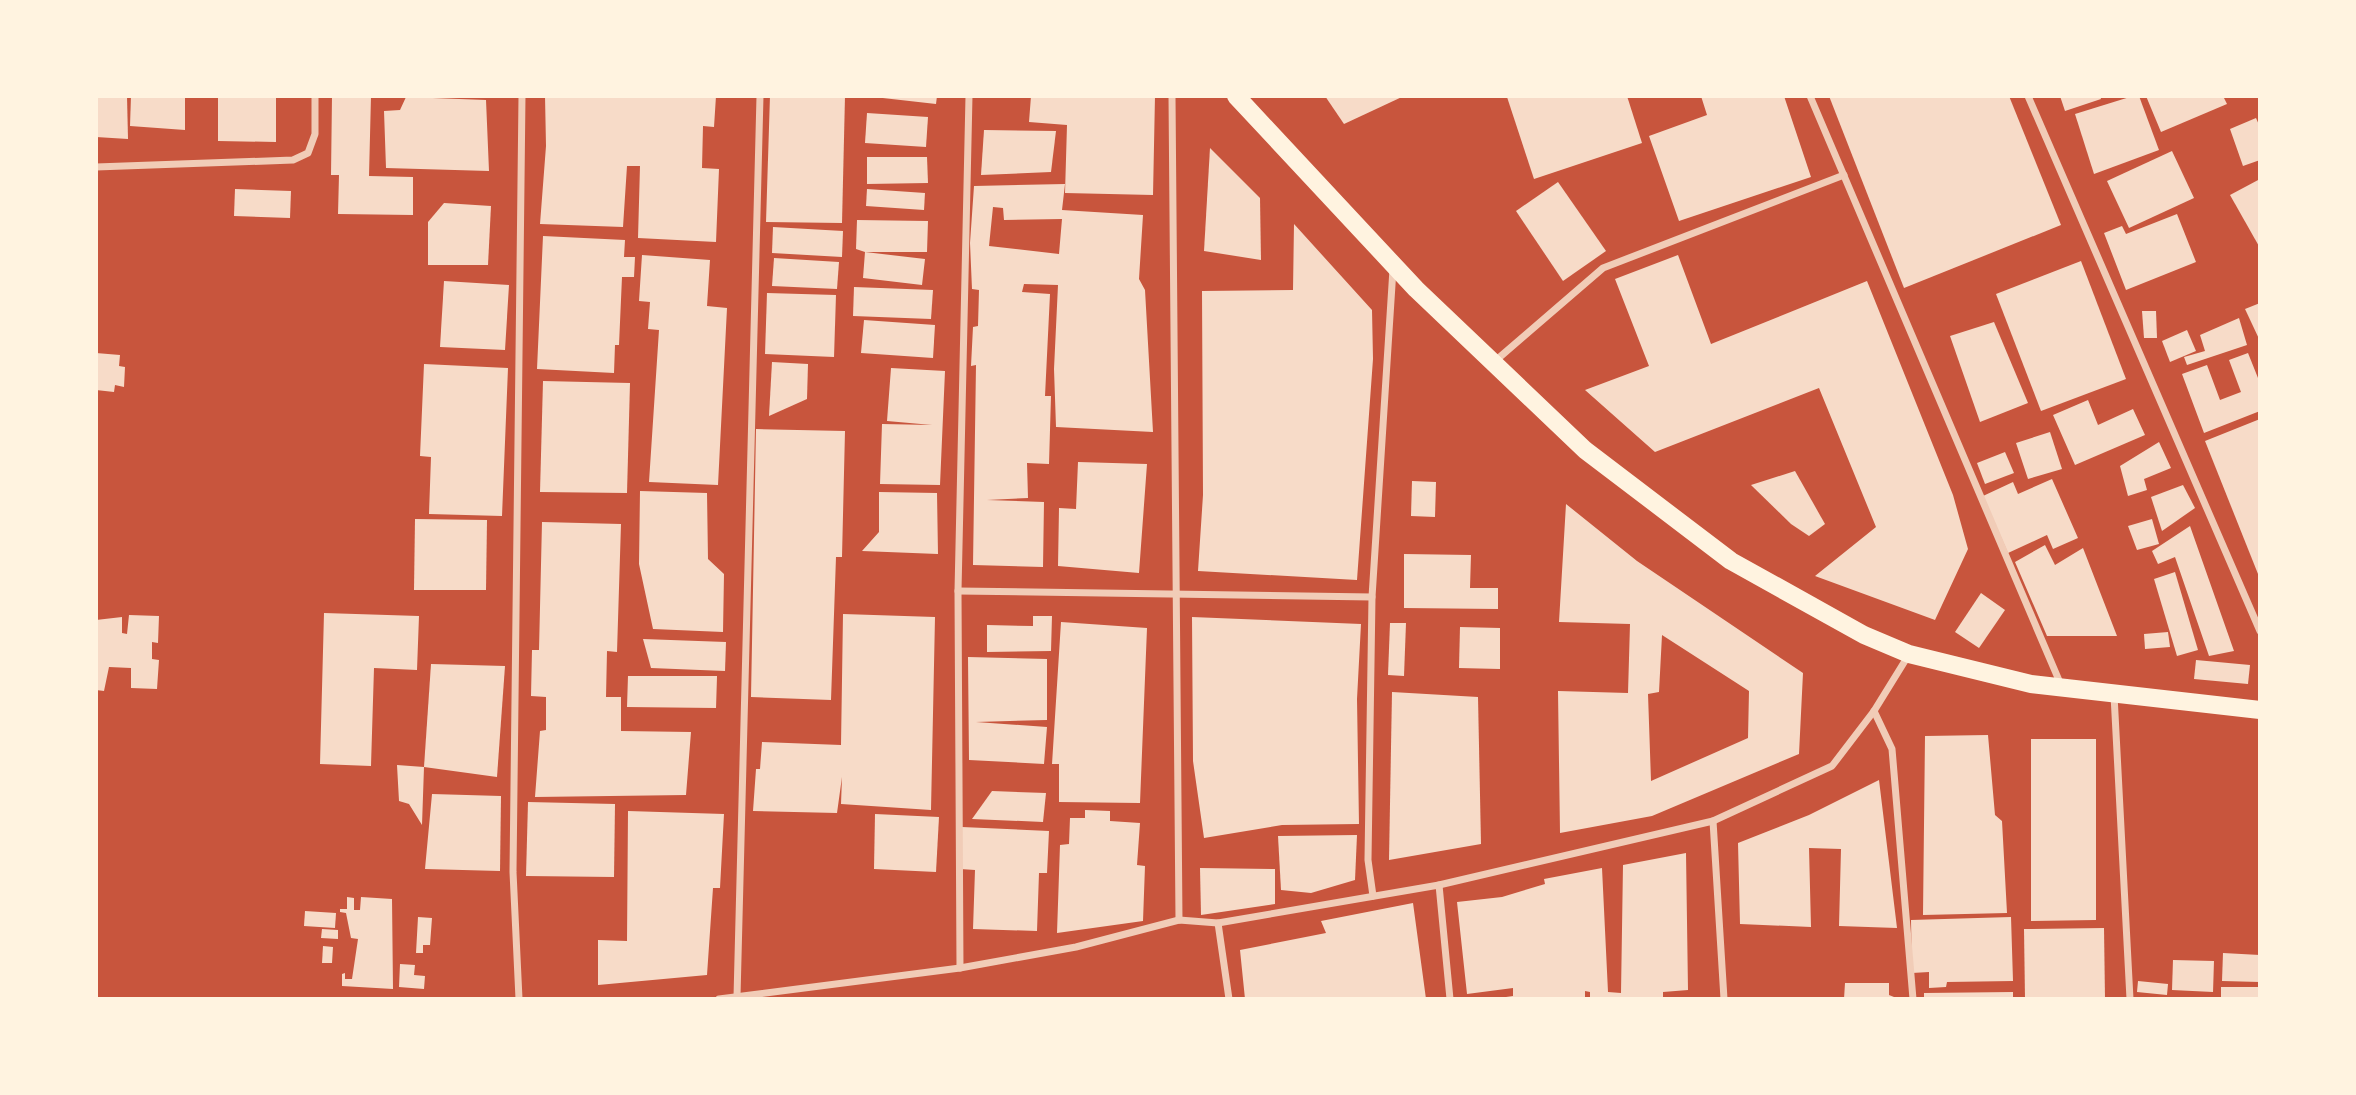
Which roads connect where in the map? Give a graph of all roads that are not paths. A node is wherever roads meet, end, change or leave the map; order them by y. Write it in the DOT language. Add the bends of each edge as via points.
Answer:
graph roads {
  1 [pos="315,96"];
  2 [pos="523,96"];
  3 [pos="760,96"];
  4 [pos="969,96"];
  5 [pos="1172,96"];
  6 [pos="1236,96"];
  7 [pos="1810,96"];
  8 [pos="2028,96"];
  9 [pos="96,167"];
  10 [pos="1843,175"];
  11 [pos="1394,265"];
  12 [pos="1494,362"];
  13 [pos="958,591"];
  14 [pos="1176,593"];
  15 [pos="1372,597"];
  16 [pos="2260,631"];
  17 [pos="1909,654"];
  18 [pos="2062,687"];
  19 [pos="2114,693"];
  20 [pos="1874,710"];
  21 [pos="2260,710"];
  22 [pos="1713,821"];
  23 [pos="1439,885"];
  24 [pos="1373,896"];
  25 [pos="1179,920"];
  26 [pos="1218,923"];
  27 [pos="960,968"];
  28 [pos="737,997"];
  29 [pos="519,999"];
  30 [pos="719,999"];
  31 [pos="1229,999"];
  32 [pos="1450,999"];
  33 [pos="1724,999"];
  34 [pos="1913,999"];
  35 [pos="2130,999"];
  1 -- 9 [label="street" via="315,134 308,153 293,160"];
  2 -- 29 [label="street" via="513,872"];
  3 -- 28 [label="street"];
  4 -- 13 [label="street"];
  5 -- 14 [label="street"];
  6 -- 11 [label="main road"];
  7 -- 10 [label="street"];
  8 -- 16 [label="street"];
  10 -- 12 [label="street" via="1603,268"];
  10 -- 18 [label="street"];
  11 -- 12 [label="main road"];
  11 -- 15 [label="street"];
  12 -- 17 [label="main road" via="1585,450 1731,561 1864,635"];
  13 -- 14 [label="street"];
  13 -- 27 [label="street"];
  14 -- 15 [label="street"];
  14 -- 25 [label="street"];
  15 -- 24 [label="street" via="1367,860"];
  17 -- 18 [label="main road" via="2031,684"];
  17 -- 20 [label="street"];
  18 -- 19 [label="main road"];
  19 -- 21 [label="main road"];
  19 -- 35 [label="street"];
  20 -- 22 [label="street" via="1832,766"];
  20 -- 34 [label="street" via="1892,749"];
  22 -- 23 [label="street"];
  22 -- 33 [label="street"];
  23 -- 24 [label="street"];
  23 -- 32 [label="street"];
  24 -- 26 [label="street"];
  25 -- 26 [label="street"];
  25 -- 27 [label="street" via="1076,947"];
  26 -- 31 [label="street"];
  27 -- 28 [label="street"];
  28 -- 30 [label="street"];
}
